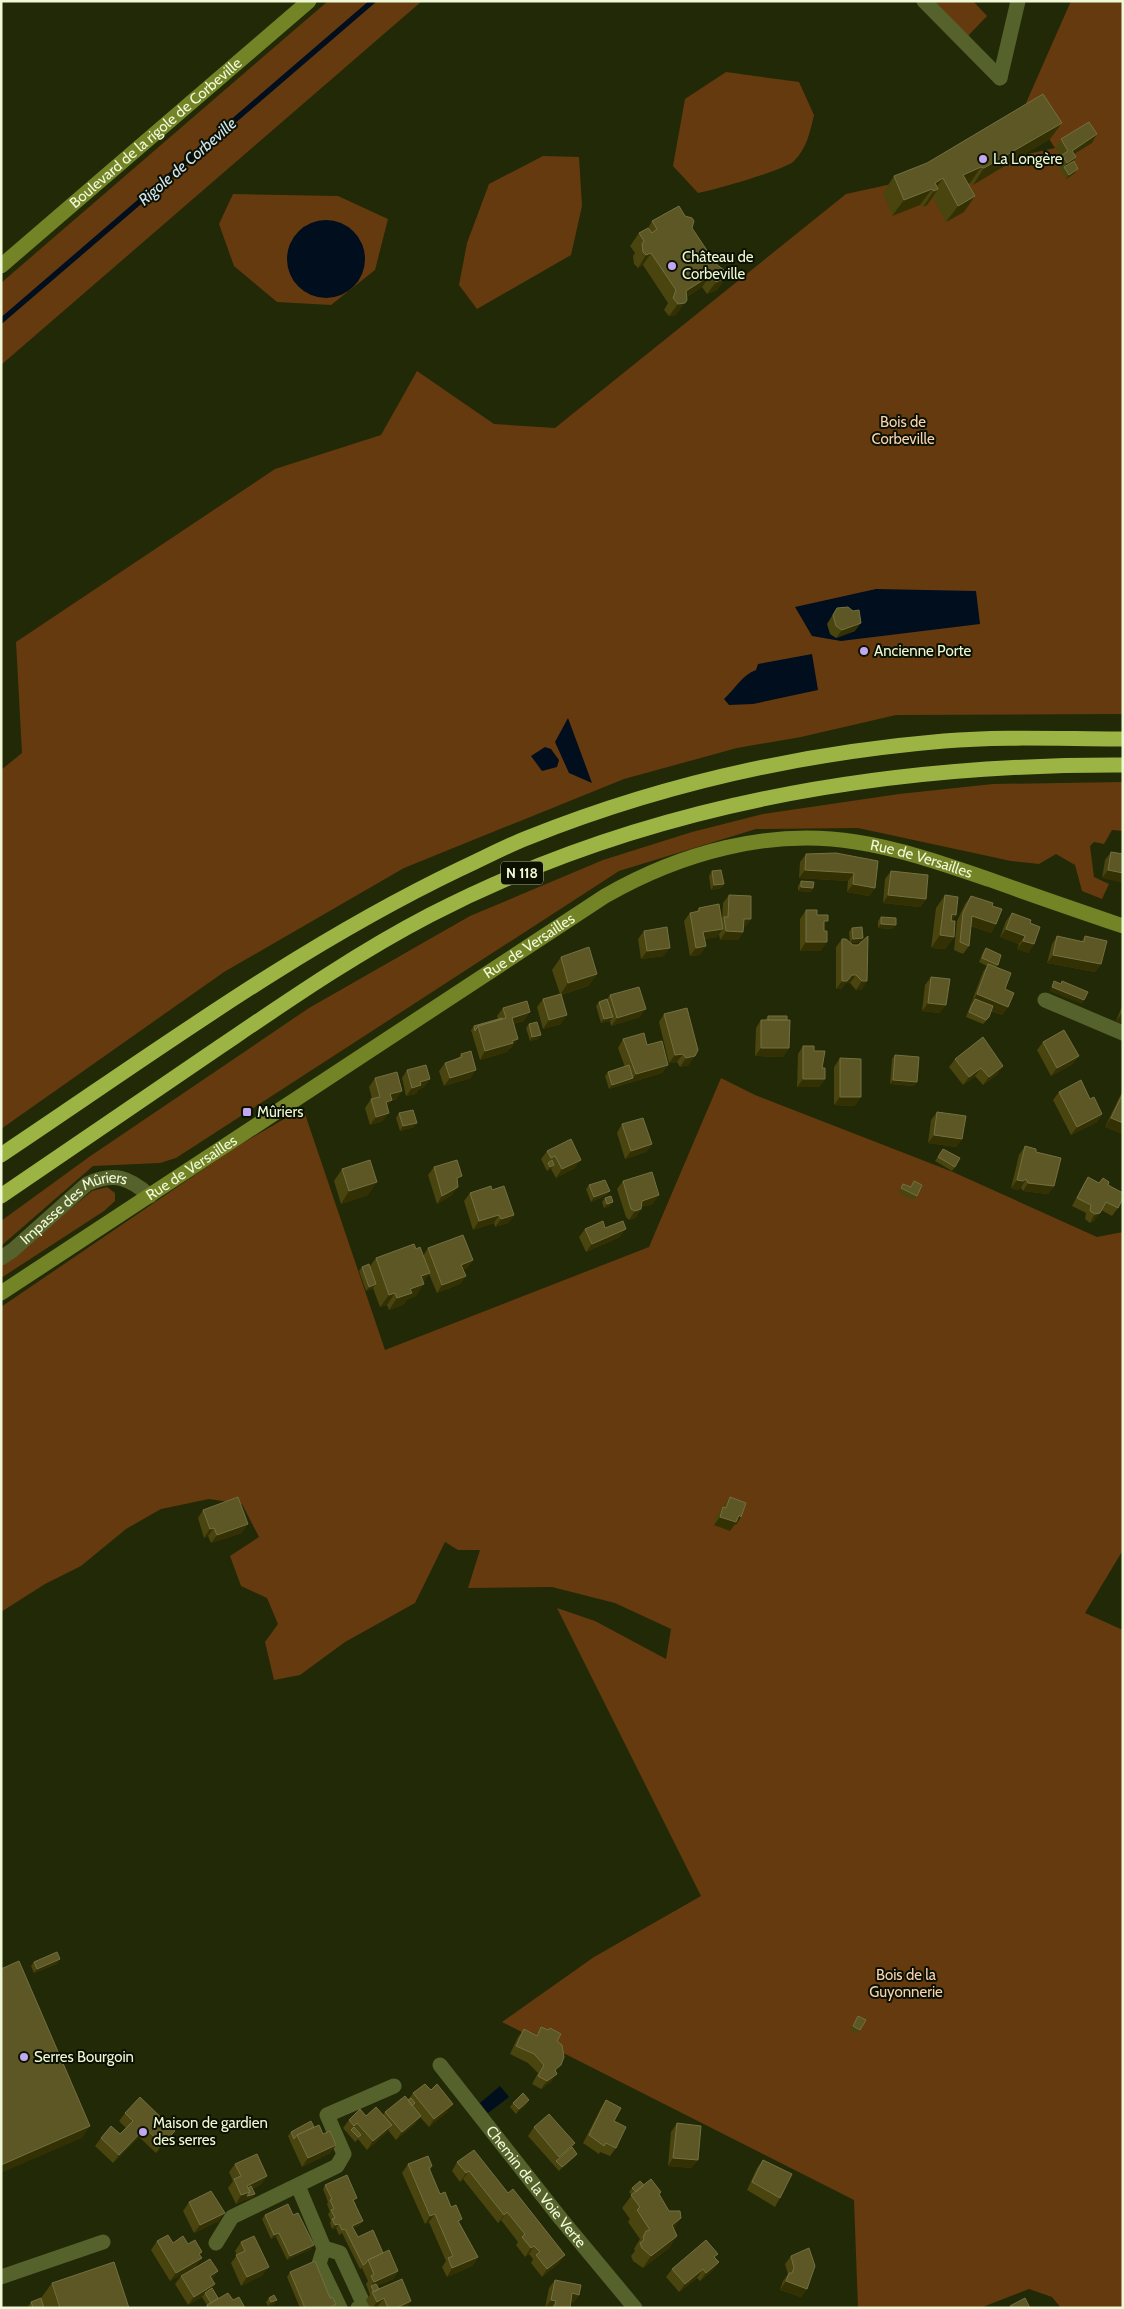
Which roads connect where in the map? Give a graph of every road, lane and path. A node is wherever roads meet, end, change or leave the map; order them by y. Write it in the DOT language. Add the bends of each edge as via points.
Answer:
graph roads {
  1 [pos="309,1"];
  2 [pos="924,1"];
  3 [pos="1018,1"];
  4 [pos="1,266"];
  5 [pos="1123,739"];
  6 [pos="1123,764"];
  7 [pos="1123,926"];
  8 [pos="1045,1000"];
  9 [pos="1123,1033"];
  10 [pos="1,1155"];
  11 [pos="1,1196"];
  12 [pos="150,1196"];
  13 [pos="1,1258"];
  14 [pos="1,1293"];
  15 [pos="440,2065"];
  16 [pos="394,2086"];
  17 [pos="298,2186"];
  18 [pos="103,2242"];
  19 [pos="216,2243"];
  20 [pos="324,2248"];
  21 [pos="1,2277"];
  22 [pos="340,2308"];
  23 [pos="358,2308"];
  24 [pos="635,2308"];
  1 -- 4 [label="main road, Boulevard de la rigole de Corbeville"];
  2 -- 3 [label="street" via="1000,78"];
  5 -- 10 [label="highway, N 118" via="947,740 842,752 764,767 601,810 524,839 351,925 290,961"];
  6 -- 11 [label="highway, N 118" via="949,771 840,783 771,796 666,823 540,865 430,915 304,990"];
  7 -- 12 [label="main road, Rue de Versailles" via="918,856 855,842 782,840 699,854 661,867 605,896"];
  8 -- 9 [label="street"];
  12 -- 13 [label="street, Impasse des Mûriers" via="134,1182 123,1178 98,1179 87,1184"];
  12 -- 14 [label="main road, Rue de Versailles"];
  15 -- 24 [label="street, Chemin de la Voie Verte"];
  16 -- 17 [label="street" via="327,2115 344,2154 337,2166"];
  17 -- 19 [label="street" via="232,2217"];
  17 -- 20 [label="street"];
  18 -- 21 [label="street"];
  20 -- 22 [label="street" via="319,2264"];
  20 -- 23 [label="street" via="340,2254 364,2305"];
}
